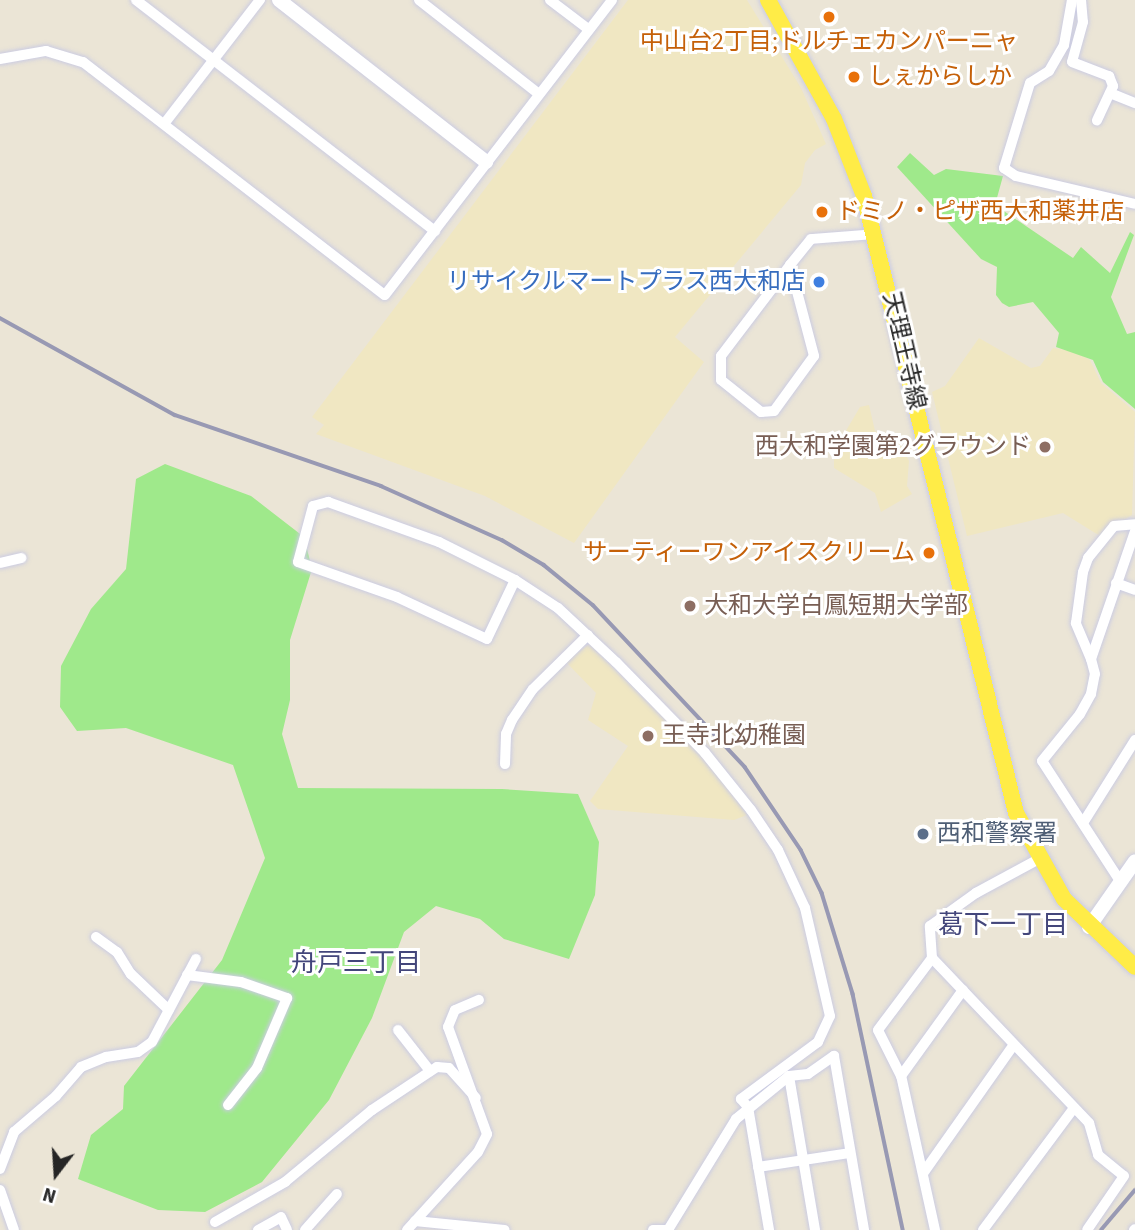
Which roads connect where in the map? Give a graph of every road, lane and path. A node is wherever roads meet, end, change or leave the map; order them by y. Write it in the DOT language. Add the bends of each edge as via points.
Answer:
graph roads {
  1 [pos="136,0"];
  2 [pos="260,0"];
  3 [pos="279,0"];
  4 [pos="419,0"];
  5 [pos="550,0"];
  6 [pos="611,0"];
  7 [pos="768,0"];
  8 [pos="1072,0"];
  9 [pos="1081,0"];
  10 [pos="588,29"];
  11 [pos="0,59"];
  12 [pos="213,60"];
  13 [pos="1110,93"];
  14 [pos="539,94"];
  15 [pos="1135,103"];
  16 [pos="1097,121"];
  17 [pos="164,124"];
  18 [pos="486,162"];
  19 [pos="1135,204"];
  20 [pos="435,231"];
  21 [pos="876,233"];
  22 [pos="790,265"];
  23 [pos="1135,524"];
  24 [pos="1135,531"];
  25 [pos="21,558"];
  26 [pos="0,563"];
  27 [pos="515,580"];
  28 [pos="1116,583"];
  29 [pos="1135,590"];
  30 [pos="588,635"];
  31 [pos="1091,659"];
  32 [pos="1135,740"];
  33 [pos="505,764"];
  34 [pos="1083,823"];
  35 [pos="1039,859"];
  36 [pos="1135,861"];
  37 [pos="1120,881"];
  38 [pos="1089,927"];
  39 [pos="96,937"];
  40 [pos="932,958"];
  41 [pos="195,959"];
  42 [pos="1135,967"];
  43 [pos="187,975"];
  44 [pos="963,990"];
  45 [pos="480,1000"];
  46 [pos="169,1010"];
  47 [pos="398,1030"];
  48 [pos="1013,1046"];
  49 [pos="430,1071"];
  50 [pos="789,1076"];
  51 [pos="901,1076"];
  52 [pos="476,1098"];
  53 [pos="228,1105"];
  54 [pos="748,1107"];
  55 [pos="1074,1108"];
  56 [pos="849,1153"];
  57 [pos="802,1161"];
  58 [pos="758,1167"];
  59 [pos="0,1169"];
  60 [pos="924,1172"];
  61 [pos="0,1190"];
  62 [pos="337,1194"];
  63 [pos="215,1222"];
  64 [pos="411,1226"];
  65 [pos="14,1230"];
  66 [pos="258,1230"];
  67 [pos="286,1230"];
  68 [pos="305,1230"];
  69 [pos="505,1230"];
  70 [pos="653,1230"];
  71 [pos="667,1230"];
  72 [pos="769,1230"];
  73 [pos="815,1230"];
  74 [pos="864,1230"];
  75 [pos="935,1230"];
  76 [pos="983,1230"];
  77 [pos="1087,1230"];
  1 -- 12 [label="street"];
  2 -- 12 [label="street"];
  3 -- 18 [label="street"];
  4 -- 14 [label="street"];
  5 -- 10 [label="street"];
  6 -- 10 [label="street"];
  7 -- 21 [label="main road, 天理王寺線" via="834,119"];
  8 -- 19 [label="street" via="1064,45 1049,71 1030,83 1003,168 1016,176"];
  9 -- 13 [label="street" via="1083,22 1072,62 1109,76"];
  10 -- 14 [label="street"];
  11 -- 17 [label="street" via="30,52 66,54"];
  12 -- 17 [label="street"];
  12 -- 20 [label="street"];
  13 -- 15 [label="street"];
  13 -- 16 [label="street"];
  14 -- 18 [label="street"];
  17 -- 20 [label="street" via="385,295"];
  18 -- 20 [label="street"];
  21 -- 22 [label="street" via="811,239"];
  21 -- 35 [label="main road, 天理王寺線" via="998,751 1016,813"];
  22 -- 22 [label="street" via="814,356 774,411 761,412 721,380 721,356"];
  23 -- 31 [label="street" via="1114,526 1088,558 1083,572 1076,623"];
  24 -- 28 [label="street"];
  25 -- 26 [label="street"];
  27 -- 27 [label="street" via="439,542 328,502 313,506 298,562 397,597 487,639"];
  27 -- 30 [label="street" via="558,608"];
  28 -- 29 [label="street"];
  28 -- 31 [label="street"];
  30 -- 33 [label="street" via="533,689 512,720 506,734"];
  30 -- 54 [label="street" via="730,782 778,850 805,908 829,1007 828,1024 818,1042 741,1099"];
  31 -- 34 [label="street" via="1095,674 1091,694 1042,761"];
  32 -- 34 [label="street"];
  34 -- 37 [label="street"];
  35 -- 38 [label="main road, 天理王寺線"];
  35 -- 40 [label="street" via="976,893 930,926"];
  36 -- 37 [label="street"];
  37 -- 38 [label="street"];
  38 -- 42 [label="main road, 天理王寺線"];
  39 -- 46 [label="street" via="117,952 131,974"];
  40 -- 44 [label="street"];
  40 -- 51 [label="street" via="878,1030"];
  41 -- 43 [label="street"];
  43 -- 46 [label="street"];
  43 -- 53 [label="street" via="248,983 287,998 263,1058"];
  44 -- 48 [label="street"];
  44 -- 51 [label="street"];
  45 -- 52 [label="street" via="455,1010 448,1027"];
  46 -- 59 [label="street" via="152,1042 138,1052 106,1056 81,1067 14,1132"];
  47 -- 49 [label="street"];
  48 -- 55 [label="street"];
  48 -- 60 [label="street"];
  49 -- 52 [label="street" via="449,1068"];
  49 -- 63 [label="street" via="372,1110 285,1182"];
  50 -- 54 [label="street"];
  50 -- 56 [label="street" via="808,1074 834,1056"];
  50 -- 57 [label="street"];
  51 -- 60 [label="street"];
  52 -- 64 [label="street" via="486,1126 485,1141"];
  54 -- 58 [label="street"];
  54 -- 71 [label="street" via="728,1131"];
  55 -- 76 [label="street"];
  55 -- 77 [label="street" via="1089,1123 1098,1155 1124,1175"];
  56 -- 57 [label="street"];
  56 -- 74 [label="street"];
  57 -- 58 [label="street"];
  57 -- 73 [label="street"];
  58 -- 72 [label="street"];
  60 -- 75 [label="street"];
  61 -- 65 [label="street"];
  62 -- 68 [label="street"];
  64 -- 69 [label="street" via="454,1222"];
  66 -- 67 [label="street" via="281,1217"];
  70 -- 71 [label="street"];
}
